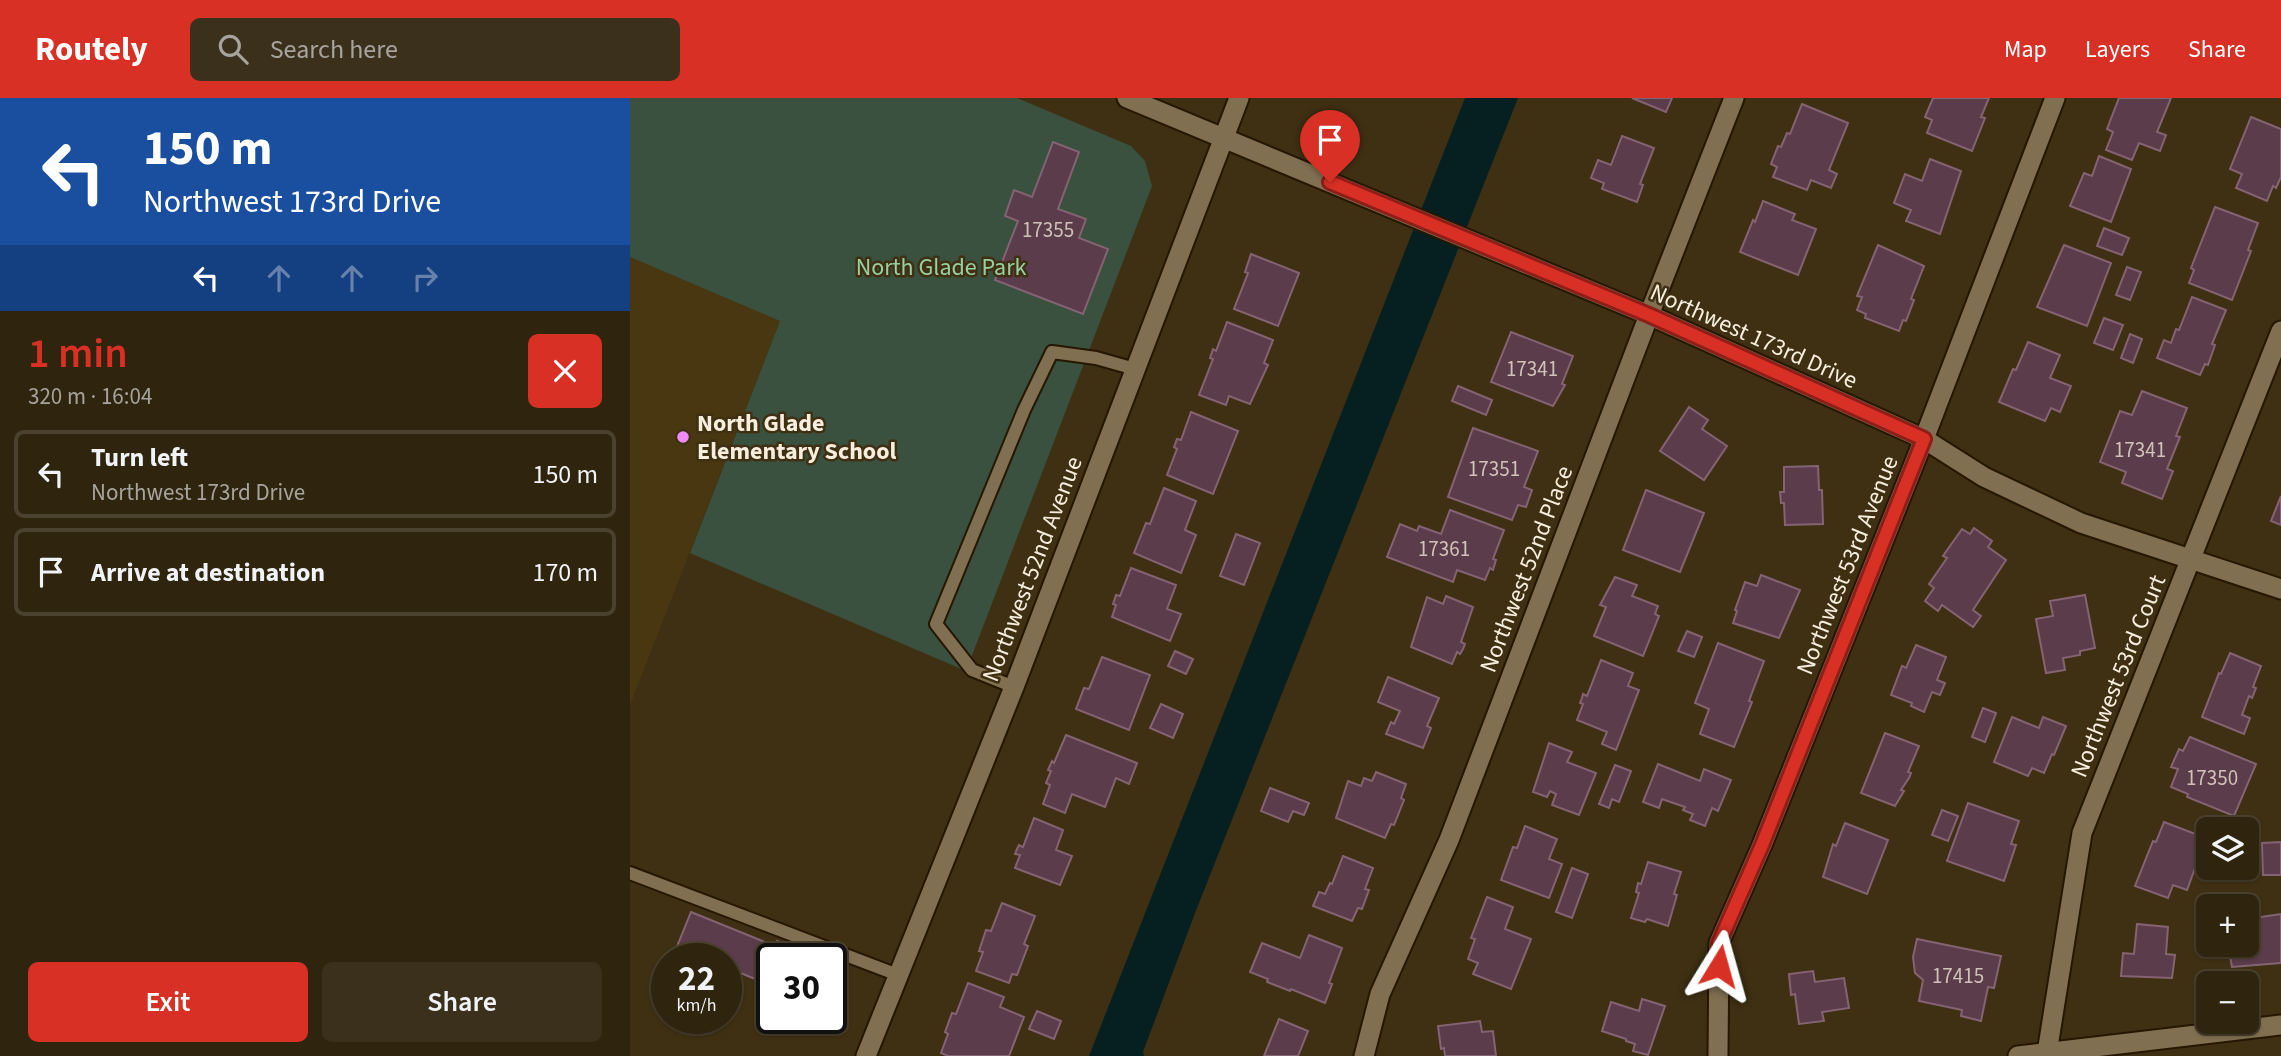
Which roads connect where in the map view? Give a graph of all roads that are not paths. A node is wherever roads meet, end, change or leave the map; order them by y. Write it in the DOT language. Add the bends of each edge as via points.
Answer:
graph roads {
  1 [pos="1127,98"];
  2 [pos="1239,98"];
  3 [pos="1734,98"];
  4 [pos="2055,98"];
  5 [pos="1224,137"];
  6 [pos="1649,315"];
  7 [pos="2281,331"];
  8 [pos="1135,369"];
  9 [pos="1924,439"];
  10 [pos="2191,560"];
  11 [pos="2281,589"];
  12 [pos="1014,687"];
  13 [pos="630,873"];
  14 [pos="898,975"];
  15 [pos="2281,1025"];
  16 [pos="2047,1053"];
  17 [pos="866,1056"];
  18 [pos="1364,1056"];
  19 [pos="1718,1056"];
  20 [pos="2018,1056"];
  1 -- 5 [label="street, Northwest 173rd Drive"];
  2 -- 5 [label="street, Northwest 52nd Avenue"];
  3 -- 6 [label="street, Northwest 52nd Place"];
  4 -- 9 [label="street, Northwest 53rd Avenue"];
  5 -- 6 [label="street, Northwest 173rd Drive"];
  5 -- 8 [label="street, Northwest 52nd Avenue"];
  6 -- 9 [label="street, Northwest 173rd Drive"];
  6 -- 18 [label="street, Northwest 52nd Place" via="1450,840 1380,994"];
  7 -- 10 [label="street, Northwest 53rd Court"];
  8 -- 12 [label="street, Northwest 52nd Avenue"];
  8 -- 12 [label="lane" via="1052,352 936,624 972,670"];
  9 -- 10 [label="street, Northwest 173rd Drive" via="1984,477 2081,523"];
  9 -- 19 [label="street, Northwest 53rd Avenue" via="1719,943"];
  10 -- 11 [label="street, Northwest 173rd Drive"];
  10 -- 16 [label="street, Northwest 53rd Court" via="2082,832"];
  12 -- 14 [label="street, Northwest 52nd Avenue"];
  13 -- 14 [label="lane"];
  14 -- 17 [label="street, Northwest 52nd Avenue"];
  15 -- 16 [label="street"];
  16 -- 20 [label="street"];
}
